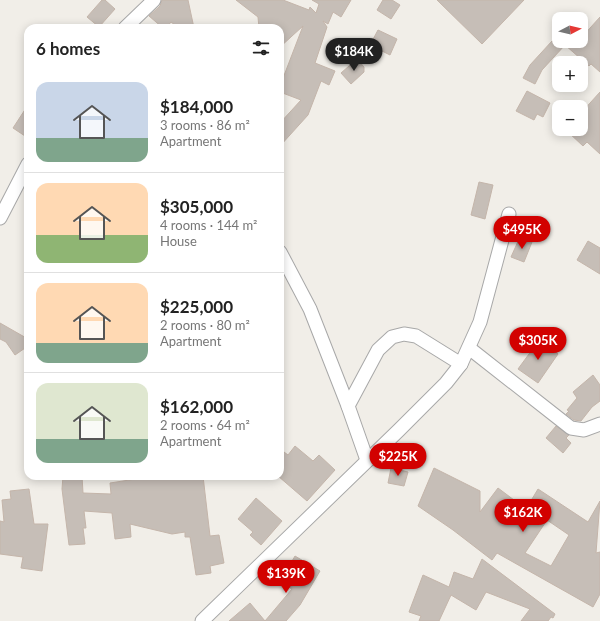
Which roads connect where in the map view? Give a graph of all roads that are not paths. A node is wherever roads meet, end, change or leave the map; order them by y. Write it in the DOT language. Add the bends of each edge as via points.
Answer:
graph roads {
  1 [pos="154,0"];
  2 [pos="129,24"];
  3 [pos="24,172"];
  4 [pos="508,214"];
  5 [pos="0,218"];
  6 [pos="284,259"];
  7 [pos="469,348"];
  8 [pos="461,364"];
  9 [pos="348,406"];
  10 [pos="600,424"];
  11 [pos="367,460"];
  12 [pos="202,621"];
  1 -- 2 [label="street"];
  3 -- 5 [label="street"];
  4 -- 7 [label="street" via="480,322"];
  6 -- 9 [label="street" via="302,292"];
  7 -- 8 [label="street"];
  7 -- 10 [label="street" via="571,428 584,430"];
  8 -- 9 [label="street" via="416,336 392,336 378,350"];
  8 -- 11 [label="street" via="446,383"];
  9 -- 11 [label="street"];
  11 -- 12 [label="street"];
}
